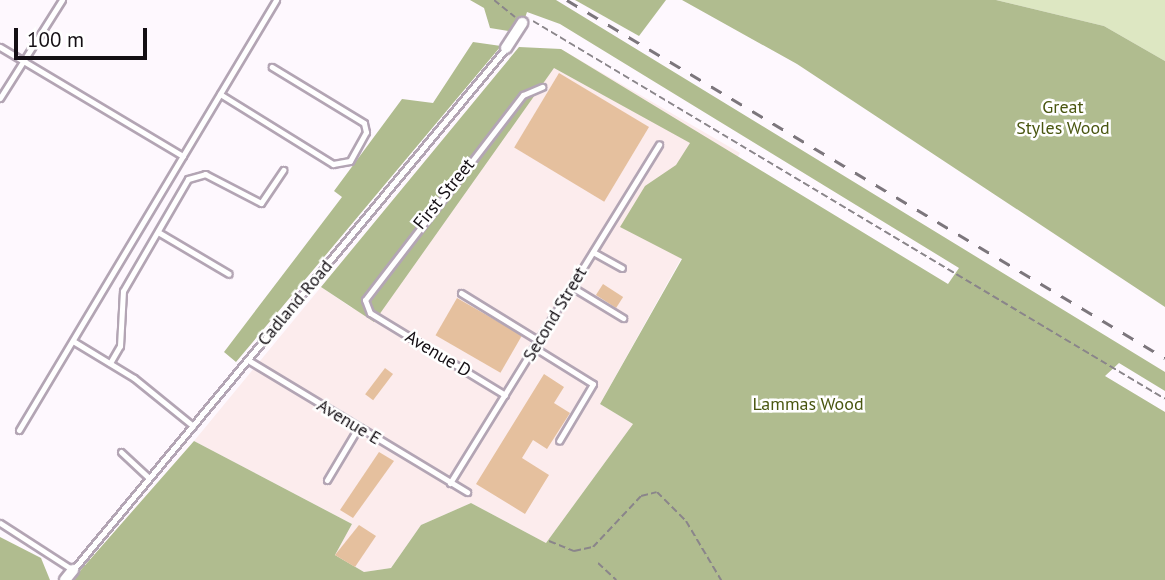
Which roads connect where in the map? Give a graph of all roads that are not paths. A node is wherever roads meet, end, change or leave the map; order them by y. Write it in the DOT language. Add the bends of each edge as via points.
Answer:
graph roads {
  1 [pos="62,0"];
  2 [pos="276,0"];
  3 [pos="522,23"];
  4 [pos="509,43"];
  5 [pos="0,47"];
  6 [pos="23,61"];
  7 [pos="272,67"];
  8 [pos="542,87"];
  9 [pos="220,94"];
  10 [pos="0,98"];
  11 [pos="659,144"];
  12 [pos="183,156"];
  13 [pos="284,170"];
  14 [pos="158,232"];
  15 [pos="593,252"];
  16 [pos="622,268"];
  17 [pos="229,274"];
  18 [pos="572,287"];
  19 [pos="461,293"];
  20 [pos="370,313"];
  21 [pos="623,318"];
  22 [pos="73,341"];
  23 [pos="539,341"];
  24 [pos="535,348"];
  25 [pos="248,360"];
  26 [pos="110,363"];
  27 [pos="505,395"];
  28 [pos="193,426"];
  29 [pos="358,428"];
  30 [pos="19,430"];
  31 [pos="559,441"];
  32 [pos="121,452"];
  33 [pos="149,478"];
  34 [pos="327,480"];
  35 [pos="450,483"];
  36 [pos="467,492"];
  37 [pos="0,523"];
  38 [pos="72,570"];
  39 [pos="65,580"];
  1 -- 6 [label="lane"];
  2 -- 9 [label="lane"];
  3 -- 4 [label="street, Cadland Road"];
  4 -- 25 [label="lane, Cadland Road"];
  5 -- 6 [label="lane"];
  6 -- 10 [label="lane"];
  6 -- 12 [label="lane"];
  7 -- 9 [label="lane" via="364,123 366,132 350,161 333,164"];
  8 -- 20 [label="lane, First Street" via="523,95 372,283 365,300"];
  9 -- 12 [label="lane"];
  11 -- 15 [label="lane, Second Street"];
  12 -- 22 [label="lane"];
  13 -- 14 [label="lane" via="268,199 257,204 194,174"];
  14 -- 17 [label="lane"];
  14 -- 26 [label="lane" via="123,290 120,346"];
  15 -- 16 [label="lane"];
  15 -- 18 [label="lane, Second Street"];
  18 -- 21 [label="lane"];
  18 -- 23 [label="lane, Second Street"];
  19 -- 23 [label="lane"];
  20 -- 27 [label="lane, Avenue D"];
  22 -- 26 [label="lane"];
  22 -- 30 [label="lane"];
  23 -- 24 [label="lane, Second Street"];
  24 -- 27 [label="lane, Second Street"];
  24 -- 31 [label="lane" via="593,384"];
  25 -- 28 [label="lane, Cadland Road"];
  25 -- 29 [label="lane, Avenue E"];
  26 -- 28 [label="lane"];
  27 -- 35 [label="lane, Second Street"];
  28 -- 33 [label="lane, Cadland Road"];
  29 -- 34 [label="lane"];
  29 -- 35 [label="lane, Avenue E"];
  32 -- 33 [label="lane"];
  33 -- 38 [label="lane, Cadland Road"];
  35 -- 36 [label="lane, Avenue E"];
  37 -- 38 [label="lane"];
  38 -- 39 [label="street, Cadland Road"];
}
